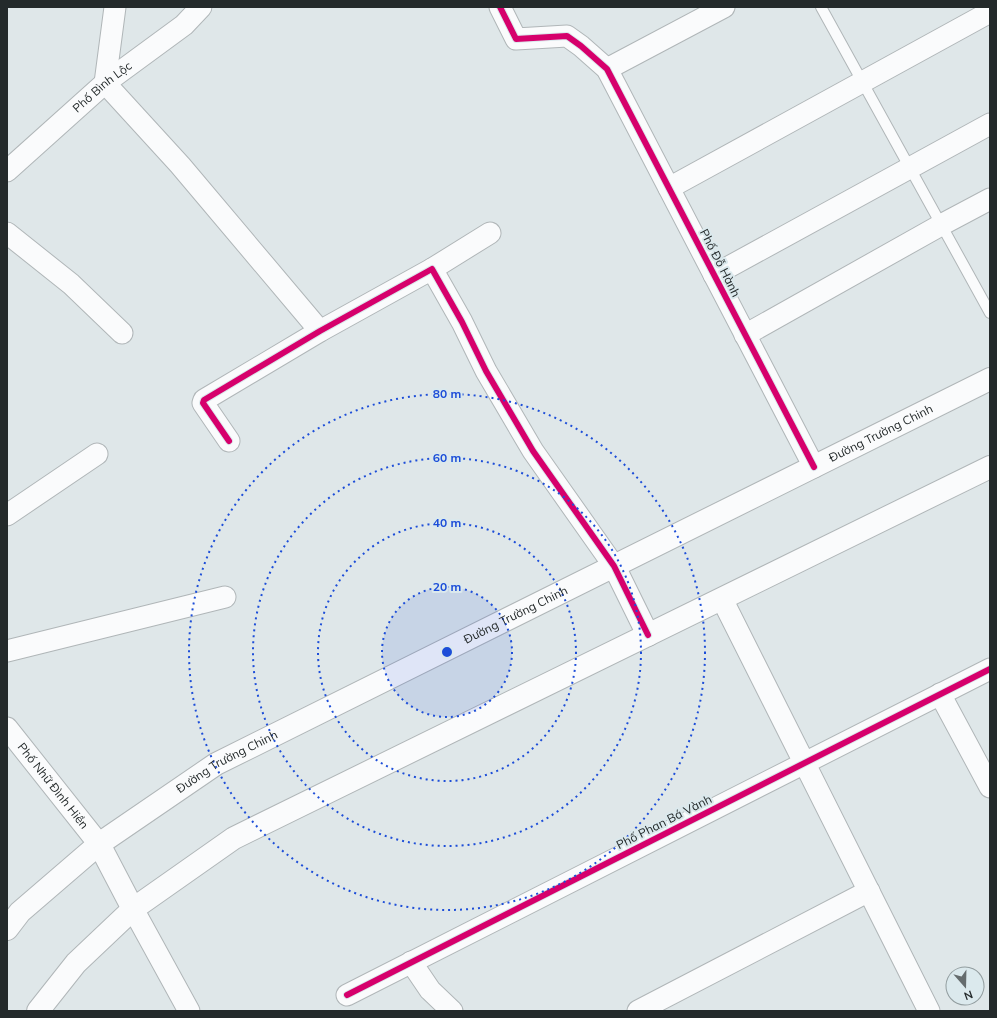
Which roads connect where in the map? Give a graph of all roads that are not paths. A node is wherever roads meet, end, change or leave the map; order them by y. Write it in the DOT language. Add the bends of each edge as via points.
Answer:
graph roads {
  1 [pos="114,7"];
  2 [pos="201,7"];
  3 [pos="500,7"];
  4 [pos="724,7"];
  5 [pos="821,7"];
  6 [pos="990,12"];
  7 [pos="607,69"];
  8 [pos="863,81"];
  9 [pos="105,83"];
  10 [pos="990,124"];
  11 [pos="910,168"];
  12 [pos="7,171"];
  13 [pos="669,188"];
  14 [pos="990,199"];
  15 [pos="941,225"];
  16 [pos="7,233"];
  17 [pos="490,233"];
  18 [pos="432,269"];
  19 [pos="714,275"];
  20 [pos="990,313"];
  21 [pos="320,331"];
  22 [pos="122,333"];
  23 [pos="745,335"];
  24 [pos="990,379"];
  25 [pos="229,441"];
  26 [pos="97,454"];
  27 [pos="814,467"];
  28 [pos="990,467"];
  29 [pos="7,515"];
  30 [pos="614,566"];
  31 [pos="225,597"];
  32 [pos="722,599"];
  33 [pos="648,635"];
  34 [pos="7,651"];
  35 [pos="990,669"];
  36 [pos="940,694"];
  37 [pos="7,728"];
  38 [pos="804,763"];
  39 [pos="990,787"];
  40 [pos="99,844"];
  41 [pos="869,891"];
  42 [pos="133,909"];
  43 [pos="7,929"];
  44 [pos="411,962"];
  45 [pos="348,995"];
  46 [pos="664,1005"];
  47 [pos="38,1011"];
  48 [pos="189,1011"];
  49 [pos="452,1011"];
  50 [pos="638,1011"];
  51 [pos="929,1011"];
  1 -- 9 [label="street"];
  2 -- 9 [label="street, Phố Bình Lộc" via="184,25"];
  3 -- 7 [label="street" via="516,39 568,36"];
  4 -- 7 [label="street"];
  5 -- 8 [label="lane"];
  6 -- 8 [label="street"];
  7 -- 13 [label="street, Phố Đỗ Hành"];
  8 -- 11 [label="lane"];
  8 -- 13 [label="street"];
  9 -- 12 [label="street, Phố Bình Lộc"];
  9 -- 21 [label="street" via="180,165"];
  10 -- 11 [label="street"];
  11 -- 15 [label="lane"];
  11 -- 19 [label="street"];
  13 -- 19 [label="street, Phố Đỗ Hành"];
  14 -- 15 [label="street"];
  15 -- 20 [label="lane"];
  15 -- 23 [label="street"];
  16 -- 22 [label="street" via="71,284"];
  17 -- 18 [label="street"];
  18 -- 21 [label="street"];
  18 -- 30 [label="street" via="486,371 533,451"];
  19 -- 23 [label="street, Phố Đỗ Hành"];
  21 -- 25 [label="street" via="203,401"];
  23 -- 27 [label="street, Phố Đỗ Hành"];
  24 -- 27 [label="main road, Đường Trường Chinh"];
  26 -- 29 [label="street"];
  27 -- 30 [label="main road, Đường Trường Chinh"];
  28 -- 32 [label="main road"];
  30 -- 33 [label="main road"];
  30 -- 40 [label="main road, Đường Trường Chinh" via="216,764"];
  31 -- 34 [label="street"];
  32 -- 33 [label="main road"];
  32 -- 38 [label="street"];
  33 -- 42 [label="main road" via="234,838"];
  35 -- 36 [label="street, Phố Phan Bá Vành"];
  36 -- 38 [label="street, Phố Phan Bá Vành"];
  36 -- 39 [label="street"];
  37 -- 40 [label="street, Phố Nhữ Đình Hiền"];
  38 -- 41 [label="street"];
  38 -- 44 [label="street, Phố Phan Bá Vành"];
  40 -- 42 [label="main road"];
  40 -- 43 [label="main road, Đường Trường Chinh" via="20,912"];
  41 -- 46 [label="street"];
  41 -- 51 [label="street"];
  42 -- 47 [label="main road" via="76,963"];
  42 -- 48 [label="street"];
  44 -- 45 [label="street, Phố Phan Bá Vành"];
  44 -- 49 [label="street" via="430,990"];
  46 -- 50 [label="street"];
}
